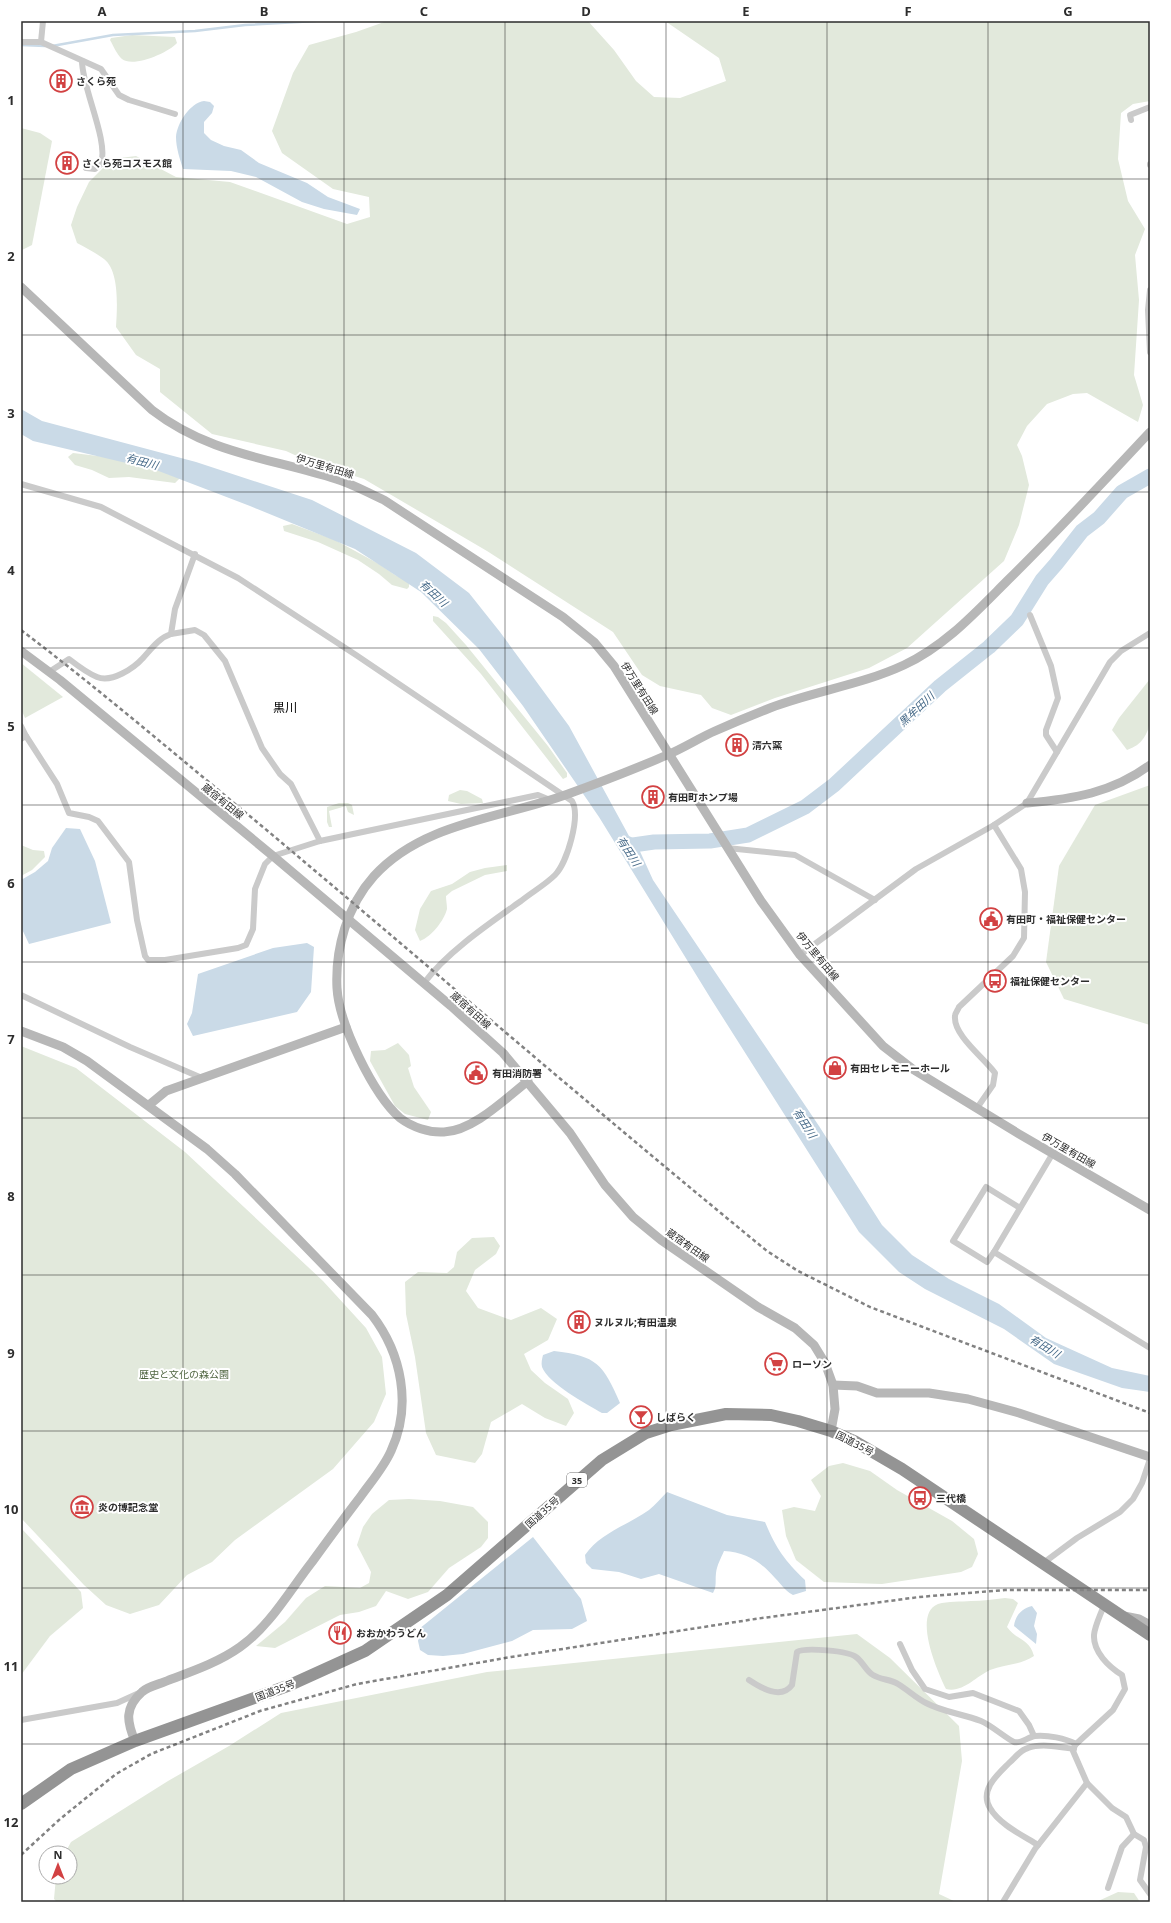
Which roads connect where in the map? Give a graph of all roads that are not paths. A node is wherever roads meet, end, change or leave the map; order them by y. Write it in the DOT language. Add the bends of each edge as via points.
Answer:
graph roads {
  1 [pos="43,21"];
  2 [pos="21,42"];
  3 [pos="41,42"];
  4 [pos="82,61"];
  5 [pos="1150,108"];
  6 [pos="175,114"];
  7 [pos="1131,120"];
  8 [pos="86,168"];
  9 [pos="21,287"];
  10 [pos="1150,290"];
  11 [pos="1150,352"];
  12 [pos="1150,432"];
  13 [pos="21,484"];
  14 [pos="194,554"];
  15 [pos="1030,615"];
  16 [pos="1150,633"];
  17 [pos="171,634"];
  18 [pos="21,651"];
  19 [pos="49,672"];
  20 [pos="21,726"];
  21 [pos="23,738"];
  22 [pos="1058,752"];
  23 [pos="669,754"];
  24 [pos="1150,765"];
  25 [pos="564,795"];
  26 [pos="550,800"];
  27 [pos="1027,803"];
  28 [pos="994,825"];
  29 [pos="320,841"];
  30 [pos="726,848"];
  31 [pos="273,856"];
  32 [pos="876,900"];
  33 [pos="800,955"];
  34 [pos="424,983"];
  35 [pos="21,995"];
  36 [pos="346,1027"];
  37 [pos="21,1031"];
  38 [pos="202,1078"];
  39 [pos="528,1081"];
  40 [pos="149,1105"];
  41 [pos="977,1108"];
  42 [pos="1053,1153"];
  43 [pos="1020,1208"];
  44 [pos="1150,1210"];
  45 [pos="994,1252"];
  46 [pos="1150,1348"];
  47 [pos="833,1385"];
  48 [pos="831,1431"];
  49 [pos="1150,1458"];
  50 [pos="1042,1564"];
  51 [pos="1104,1605"];
  52 [pos="1121,1615"];
  53 [pos="1150,1625"];
  54 [pos="1150,1635"];
  55 [pos="900,1644"];
  56 [pos="749,1680"];
  57 [pos="143,1691"];
  58 [pos="21,1720"];
  59 [pos="1034,1736"];
  60 [pos="135,1741"];
  61 [pos="1075,1747"];
  62 [pos="1087,1783"];
  63 [pos="21,1804"];
  64 [pos="1134,1834"];
  65 [pos="1038,1845"];
  66 [pos="1108,1888"];
  67 [pos="1150,1894"];
  68 [pos="1003,1902"];
  1 -- 3 [label="street"];
  2 -- 3 [label="street"];
  3 -- 4 [label="street"];
  4 -- 6 [label="street" via="101,69 119,95"];
  4 -- 8 [label="street" via="82,72 102,155 101,164 94,169"];
  5 -- 7 [label="street" via="1130,115"];
  9 -- 23 [label="street, 伊万里有田線" via="152,410 173,426 211,445 337,479 384,500 563,617 594,642 614,666"];
  10 -- 11 [label="street"];
  12 -- 23 [label="street" via="956,632 927,653 902,666 852,684 775,706"];
  13 -- 14 [label="street" via="101,507"];
  14 -- 17 [label="street" via="175,609"];
  14 -- 25 [label="street" via="278,603"];
  15 -- 22 [label="street" via="1051,666 1058,698 1046,735"];
  16 -- 22 [label="street" via="1121,650 1110,662"];
  17 -- 19 [label="street" via="164,637 136,665 121,675 99,678 69,659"];
  17 -- 29 [label="street" via="195,630 204,636 225,661 262,748 280,774 291,784"];
  18 -- 19 [label="street, 蔵宿有田線"];
  19 -- 31 [label="street, 蔵宿有田線"];
  20 -- 21 [label="street"];
  21 -- 31 [label="street" via="58,784 69,813 98,821 129,862 137,920 148,960 165,960 246,945 253,930 255,889 265,864"];
  22 -- 27 [label="street"];
  23 -- 25 [label="street"];
  23 -- 30 [label="street, 伊万里有田線"];
  24 -- 27 [label="street" via="1133,778 1098,792 1060,800"];
  25 -- 26 [label="street"];
  25 -- 34 [label="street" via="575,806 574,829 564,861 556,874 490,923 433,971"];
  26 -- 29 [label="street" via="538,795"];
  26 -- 36 [label="street" via="455,827 408,846 374,876 359,897 344,931 337,970 338,998"];
  27 -- 28 [label="street"];
  28 -- 32 [label="street" via="916,869"];
  28 -- 41 [label="street" via="1021,869 1026,919 1024,938 1013,956 959,1007 955,1016 957,1028 995,1073 994,1085"];
  29 -- 31 [label="street"];
  30 -- 32 [label="street" via="795,855"];
  30 -- 33 [label="street, 伊万里有田線"];
  31 -- 34 [label="street, 蔵宿有田線"];
  32 -- 33 [label="street"];
  33 -- 41 [label="street, 伊万里有田線" via="883,1046 914,1070"];
  34 -- 39 [label="street, 蔵宿有田線" via="503,1053"];
  35 -- 38 [label="street"];
  36 -- 38 [label="street"];
  36 -- 39 [label="street" via="380,1095 403,1120 422,1129 445,1132 465,1128"];
  37 -- 40 [label="street" via="87,1061"];
  38 -- 40 [label="street" via="166,1091"];
  39 -- 47 [label="street, 蔵宿有田線" via="570,1134 605,1185 633,1217 661,1240 758,1307 795,1328 814,1345 825,1363"];
  40 -- 57 [label="street" via="235,1174 372,1316 392,1346 402,1384 402,1408 400,1428 391,1452 267,1622 240,1647 219,1659"];
  41 -- 42 [label="street, 伊万里有田線"];
  42 -- 43 [label="street"];
  42 -- 44 [label="street, 伊万里有田線"];
  43 -- 45 [label="street"];
  43 -- 45 [label="street" via="986,1187 953,1241 987,1262"];
  45 -- 46 [label="street"];
  47 -- 48 [label="street, 蔵宿有田線" via="835,1409"];
  47 -- 49 [label="street" via="857,1386 877,1393 929,1393 968,1399 1019,1413"];
  48 -- 50 [label="highway, 国道35号 / 35" via="854,1441 902,1469"];
  48 -- 60 [label="highway, 国道35号 / 35" via="771,1414 726,1414 671,1425 646,1433 602,1460 447,1595 365,1651 290,1685"];
  49 -- 50 [label="street" via="1142,1483 1133,1499 1120,1512 1076,1538"];
  50 -- 51 [label="highway, 国道35号 / 35"];
  51 -- 52 [label="highway, 国道35号 / 35"];
  51 -- 61 [label="street" via="1094,1634 1095,1645 1111,1669 1122,1675 1124,1689 1113,1710"];
  52 -- 53 [label="street" via="1139,1619"];
  52 -- 54 [label="highway, 国道35号 / 35"];
  55 -- 59 [label="street" via="912,1670 925,1688 949,1697 973,1693 1019,1711"];
  56 -- 59 [label="street" via="762,1689 786,1691 792,1685 797,1652 813,1650 844,1653 856,1656 871,1674 881,1680 899,1684 935,1708 980,1721 1014,1742"];
  57 -- 58 [label="street" via="117,1703"];
  57 -- 60 [label="street" via="130,1708 128,1724"];
  59 -- 61 [label="street" via="1068,1740"];
  60 -- 63 [label="highway, 国道35号 / 35" via="71,1769"];
  61 -- 62 [label="street" via="1073,1752"];
  61 -- 65 [label="street" via="1026,1748 993,1779 989,1787 988,1804 999,1819"];
  62 -- 64 [label="street" via="1112,1808 1126,1817"];
  62 -- 65 [label="street"];
  64 -- 66 [label="street" via="1122,1847"];
  64 -- 67 [label="street" via="1144,1840 1146,1848 1140,1880"];
  65 -- 68 [label="street"];
}
